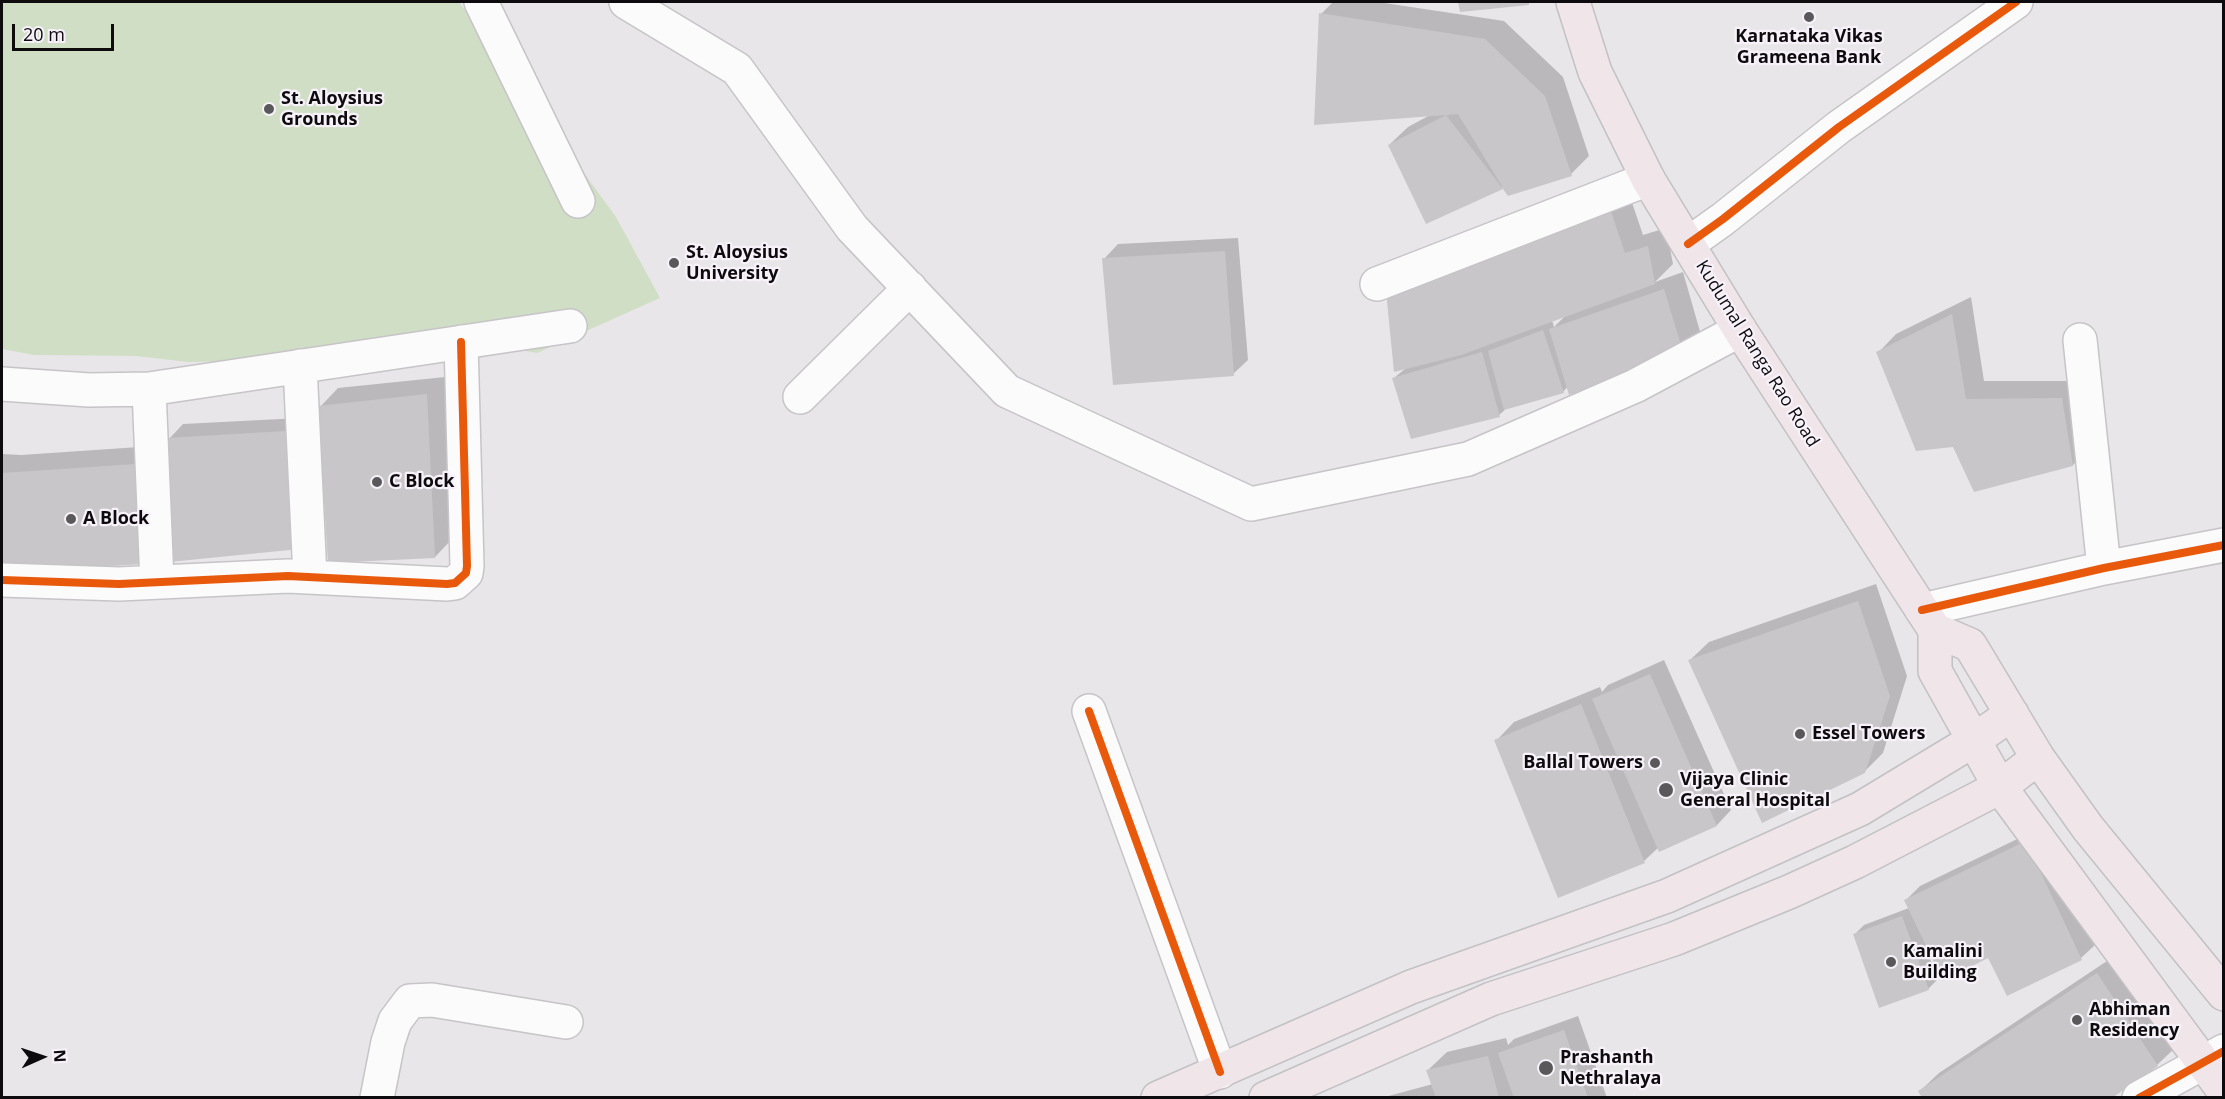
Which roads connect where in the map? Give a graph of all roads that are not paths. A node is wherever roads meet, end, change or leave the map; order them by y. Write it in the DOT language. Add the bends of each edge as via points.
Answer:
graph roads {
  1 [pos="481,2"];
  2 [pos="626,2"];
  3 [pos="1573,2"];
  4 [pos="2016,2"];
  5 [pos="1648,179"];
  6 [pos="578,201"];
  7 [pos="1688,244"];
  8 [pos="1377,284"];
  9 [pos="910,288"];
  10 [pos="570,326"];
  11 [pos="1740,330"];
  12 [pos="2080,340"];
  13 [pos="461,342"];
  14 [pos="300,366"];
  15 [pos="2,384"];
  16 [pos="149,390"];
  17 [pos="800,397"];
  18 [pos="2223,545"];
  19 [pos="2104,568"];
  20 [pos="310,577"];
  21 [pos="2,580"];
  22 [pos="157,582"];
  23 [pos="1928,620"];
  24 [pos="1089,711"];
  25 [pos="2012,714"];
  26 [pos="1974,740"];
  27 [pos="2038,758"];
  28 [pos="2000,787"];
  29 [pos="2223,994"];
  30 [pos="566,1022"];
  31 [pos="2213,1057"];
  32 [pos="1220,1072"];
  33 [pos="2223,1090"];
  34 [pos="377,1098"];
  35 [pos="1158,1098"];
  36 [pos="1266,1098"];
  37 [pos="2139,1098"];
  1 -- 6 [label="street"];
  2 -- 9 [label="street" via="737,69 852,228"];
  3 -- 5 [label="main road, Kudumal Ranga Rao Road" via="1595,72"];
  4 -- 7 [label="street" via="1839,127"];
  5 -- 7 [label="main road, Kudumal Ranga Rao Road"];
  5 -- 8 [label="street"];
  7 -- 11 [label="main road, Kudumal Ranga Rao Road"];
  9 -- 11 [label="street" via="1007,391 1251,504 1468,459 1635,386"];
  9 -- 17 [label="street"];
  10 -- 13 [label="street"];
  11 -- 23 [label="main road, Kudumal Ranga Rao Road"];
  12 -- 19 [label="street"];
  13 -- 14 [label="street"];
  13 -- 20 [label="street" via="466,573 455,583 447,584"];
  14 -- 16 [label="street"];
  14 -- 20 [label="street"];
  15 -- 16 [label="street"];
  16 -- 22 [label="street"];
  18 -- 19 [label="street"];
  19 -- 23 [label="street"];
  20 -- 22 [label="street"];
  21 -- 22 [label="street"];
  23 -- 25 [label="main road" via="1970,645"];
  23 -- 26 [label="main road" via="1935,671"];
  24 -- 32 [label="street"];
  25 -- 26 [label="main road"];
  25 -- 27 [label="main road"];
  26 -- 28 [label="main road"];
  26 -- 32 [label="main road" via="1860,809 1667,896 1411,987"];
  27 -- 28 [label="main road"];
  27 -- 29 [label="main road" via="2088,828"];
  28 -- 31 [label="main road"];
  28 -- 36 [label="main road" via="1789,892 1674,939 1491,999"];
  30 -- 34 [label="street" via="432,1000 410,1002 395,1021"];
  31 -- 33 [label="main road"];
  31 -- 37 [label="street"];
  32 -- 35 [label="main road"];
}
